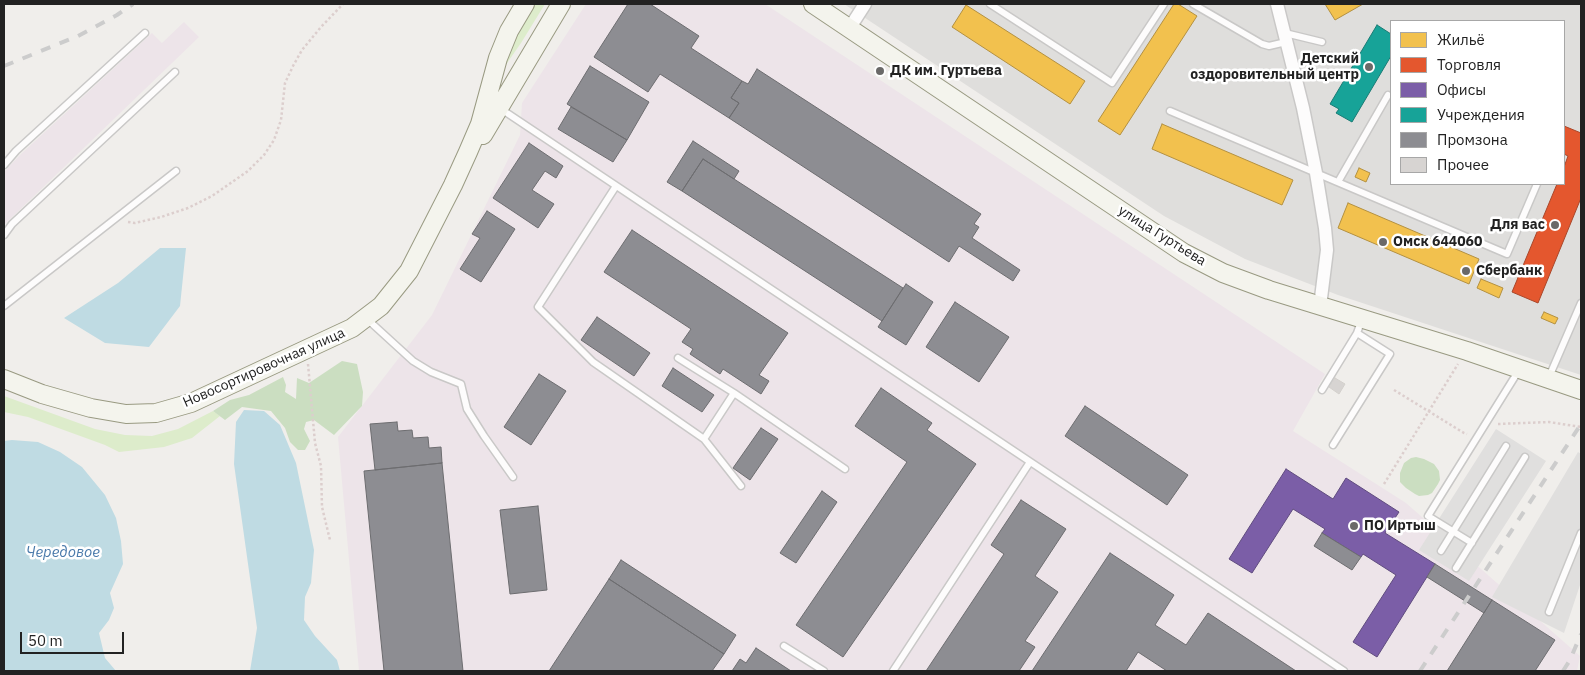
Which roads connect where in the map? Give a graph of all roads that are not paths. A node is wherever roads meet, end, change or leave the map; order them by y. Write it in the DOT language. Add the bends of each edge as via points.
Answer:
graph roads {
  1 [pos="525,4"];
  2 [pos="561,4"];
  3 [pos="813,4"];
  4 [pos="865,4"];
  5 [pos="990,4"];
  6 [pos="1164,4"];
  7 [pos="1193,4"];
  8 [pos="1277,4"];
  9 [pos="849,29"];
  10 [pos="145,33"];
  11 [pos="1285,37"];
  12 [pos="1322,42"];
  13 [pos="174,72"];
  14 [pos="1388,95"];
  15 [pos="500,108"];
  16 [pos="1170,111"];
  17 [pos="4,164"];
  18 [pos="176,171"];
  19 [pos="1316,173"];
  20 [pos="1338,182"];
  21 [pos="453,185"];
  22 [pos="1537,185"];
  23 [pos="616,186"];
  24 [pos="4,235"];
  25 [pos="1581,303"];
  26 [pos="4,306"];
  27 [pos="1320,306"];
  28 [pos="366,318"];
  29 [pos="1360,326"];
  30 [pos="678,358"];
  31 [pos="1520,369"];
  32 [pos="4,379"];
  33 [pos="1548,379"];
  34 [pos="1322,390"];
  35 [pos="1581,390"];
  36 [pos="734,393"];
  37 [pos="704,439"];
  38 [pos="1334,445"];
  39 [pos="1506,446"];
  40 [pos="1525,457"];
  41 [pos="1030,462"];
  42 [pos="845,469"];
  43 [pos="513,476"];
  44 [pos="741,486"];
  45 [pos="1453,531"];
  46 [pos="1581,533"];
  47 [pos="1472,543"];
  48 [pos="1441,551"];
  49 [pos="1456,568"];
  50 [pos="1549,612"];
  51 [pos="784,646"];
  52 [pos="824,671"];
  53 [pos="893,671"];
  54 [pos="1343,671"];
  1 -- 21 [label="main road, Новосортировочная улица" via="498,58 480,124"];
  2 -- 15 [label="main road, Новосортировочная улица"];
  3 -- 9 [label="main road, улица Гуртьева"];
  4 -- 9 [label="street"];
  5 -- 6 [label="lane" via="1112,83"];
  7 -- 11 [label="lane" via="1262,44 1269,46"];
  8 -- 11 [label="street"];
  9 -- 27 [label="main road, улица Гуртьева" via="1184,253 1223,273"];
  10 -- 17 [label="lane"];
  11 -- 12 [label="lane"];
  11 -- 19 [label="street"];
  13 -- 24 [label="lane"];
  14 -- 20 [label="lane"];
  15 -- 21 [label="main road, Новосортировочная улица"];
  15 -- 23 [label="lane"];
  16 -- 19 [label="lane"];
  18 -- 26 [label="lane"];
  19 -- 20 [label="lane"];
  19 -- 27 [label="street" via="1327,250"];
  20 -- 22 [label="lane" via="1507,254"];
  21 -- 28 [label="main road, Новосортировочная улица" via="409,271 381,306"];
  23 -- 37 [label="lane" via="538,307 593,362"];
  23 -- 41 [label="lane"];
  25 -- 33 [label="lane"];
  27 -- 29 [label="main road, улица Гуртьева"];
  28 -- 32 [label="main road, Новосортировочная улица" via="336,336 191,403 156,413 126,414 91,408"];
  28 -- 43 [label="lane" via="413,361 461,384 467,409"];
  29 -- 31 [label="main road, улица Гуртьева" via="1467,350"];
  29 -- 34 [label="lane"];
  29 -- 38 [label="lane" via="1390,354"];
  30 -- 36 [label="lane"];
  31 -- 33 [label="main road, улица Гуртьева"];
  31 -- 45 [label="lane" via="1428,516"];
  33 -- 35 [label="main road, улица Гуртьева"];
  36 -- 37 [label="lane"];
  36 -- 42 [label="lane"];
  37 -- 44 [label="lane"];
  39 -- 45 [label="lane"];
  40 -- 47 [label="lane"];
  41 -- 53 [label="lane"];
  41 -- 54 [label="lane"];
  45 -- 47 [label="lane"];
  45 -- 48 [label="lane"];
  46 -- 50 [label="lane"];
  47 -- 49 [label="lane"];
  51 -- 52 [label="lane"];
}
